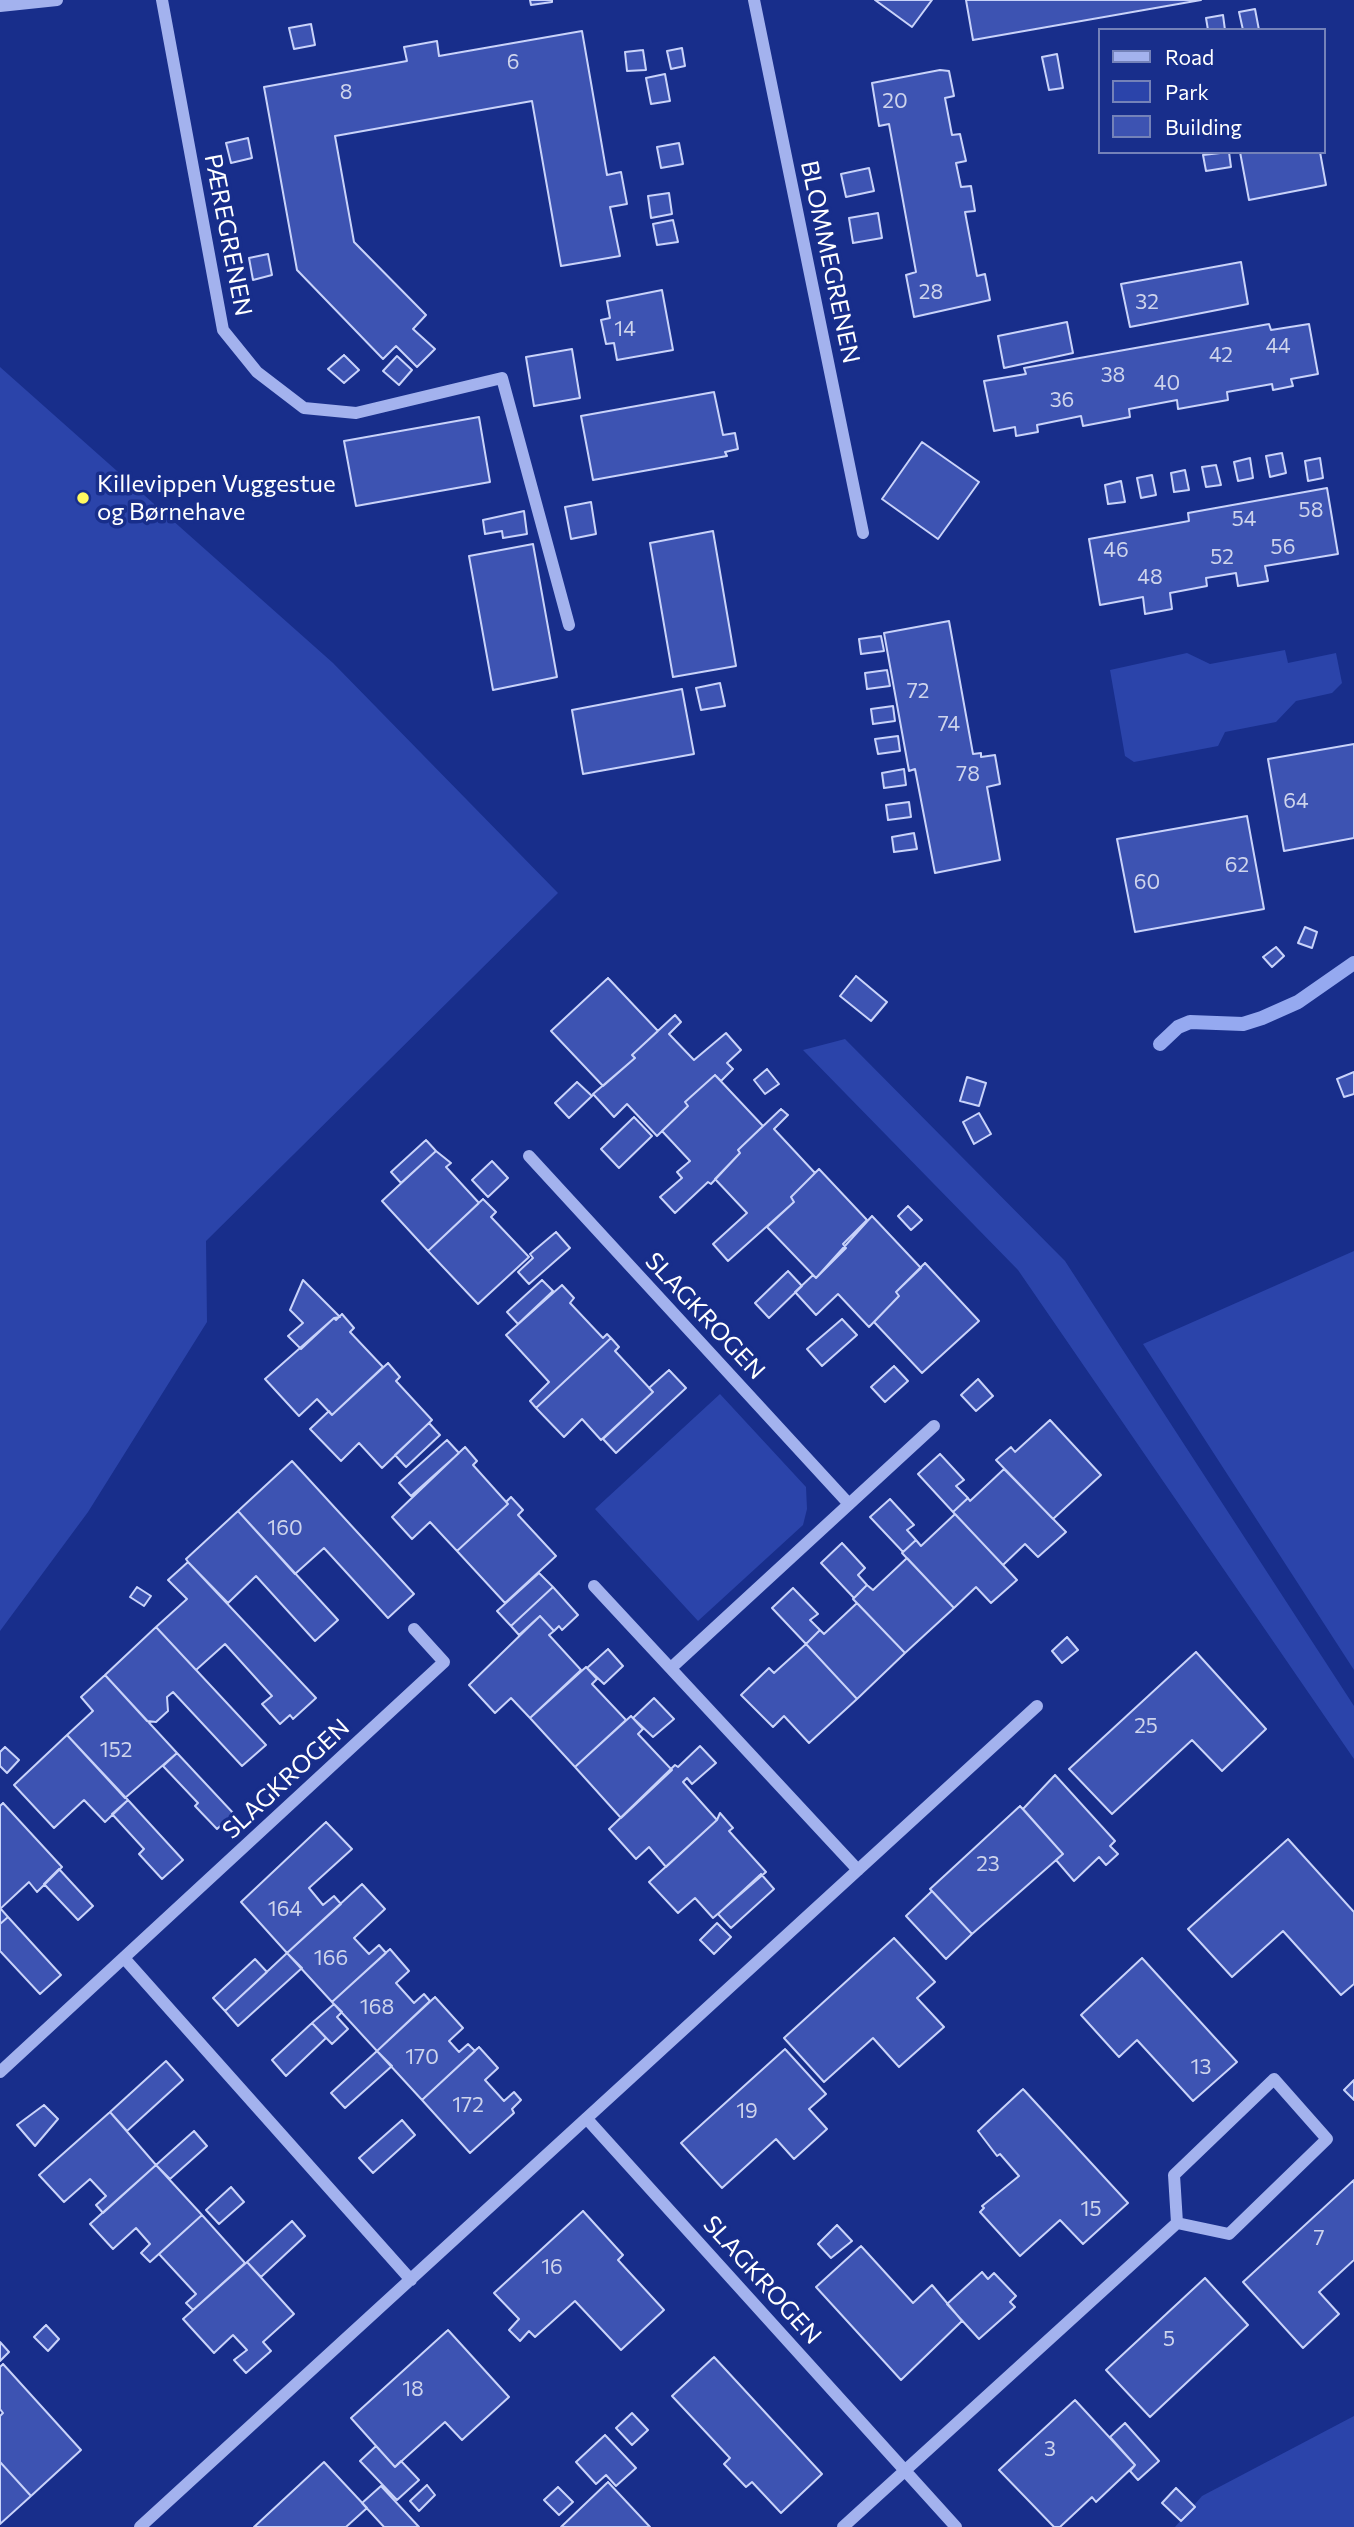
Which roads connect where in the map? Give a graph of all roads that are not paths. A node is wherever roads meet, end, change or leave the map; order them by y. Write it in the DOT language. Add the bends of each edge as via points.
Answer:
graph roads {
  1 [pos="57,0"];
  2 [pos="162,0"];
  3 [pos="754,0"];
  4 [pos="0,6"];
  5 [pos="863,533"];
  6 [pos="569,625"];
  7 [pos="529,1156"];
  8 [pos="934,1426"];
  9 [pos="849,1504"];
  10 [pos="594,1586"];
  11 [pos="414,1629"];
  12 [pos="671,1668"];
  13 [pos="1037,1706"];
  14 [pos="858,1870"];
  15 [pos="124,1958"];
  16 [pos="0,2072"];
  17 [pos="587,2119"];
  18 [pos="1177,2223"];
  19 [pos="411,2280"];
  20 [pos="906,2470"];
  21 [pos="141,2527"];
  22 [pos="843,2527"];
  23 [pos="956,2527"];
  1 -- 4 [label="street"];
  2 -- 6 [label="street, PÆREGRENEN" via="223,330 257,372 304,408 356,413 502,378"];
  3 -- 5 [label="street, BLOMMEGRENEN"];
  7 -- 9 [label="street, SLAGKROGEN"];
  8 -- 9 [label="street"];
  9 -- 12 [label="street"];
  10 -- 12 [label="street"];
  11 -- 15 [label="street, SLAGKROGEN" via="444,1662"];
  12 -- 14 [label="street"];
  13 -- 14 [label="street"];
  14 -- 17 [label="street"];
  15 -- 16 [label="street, SLAGKROGEN"];
  15 -- 19 [label="street"];
  17 -- 19 [label="street"];
  17 -- 20 [label="street, SLAGKROGEN"];
  18 -- 18 [label="street" via="1229,2234 1327,2140 1274,2080 1174,2175"];
  18 -- 20 [label="street"];
  19 -- 21 [label="street"];
  20 -- 22 [label="street"];
  20 -- 23 [label="street, SLAGKROGEN"];
}
